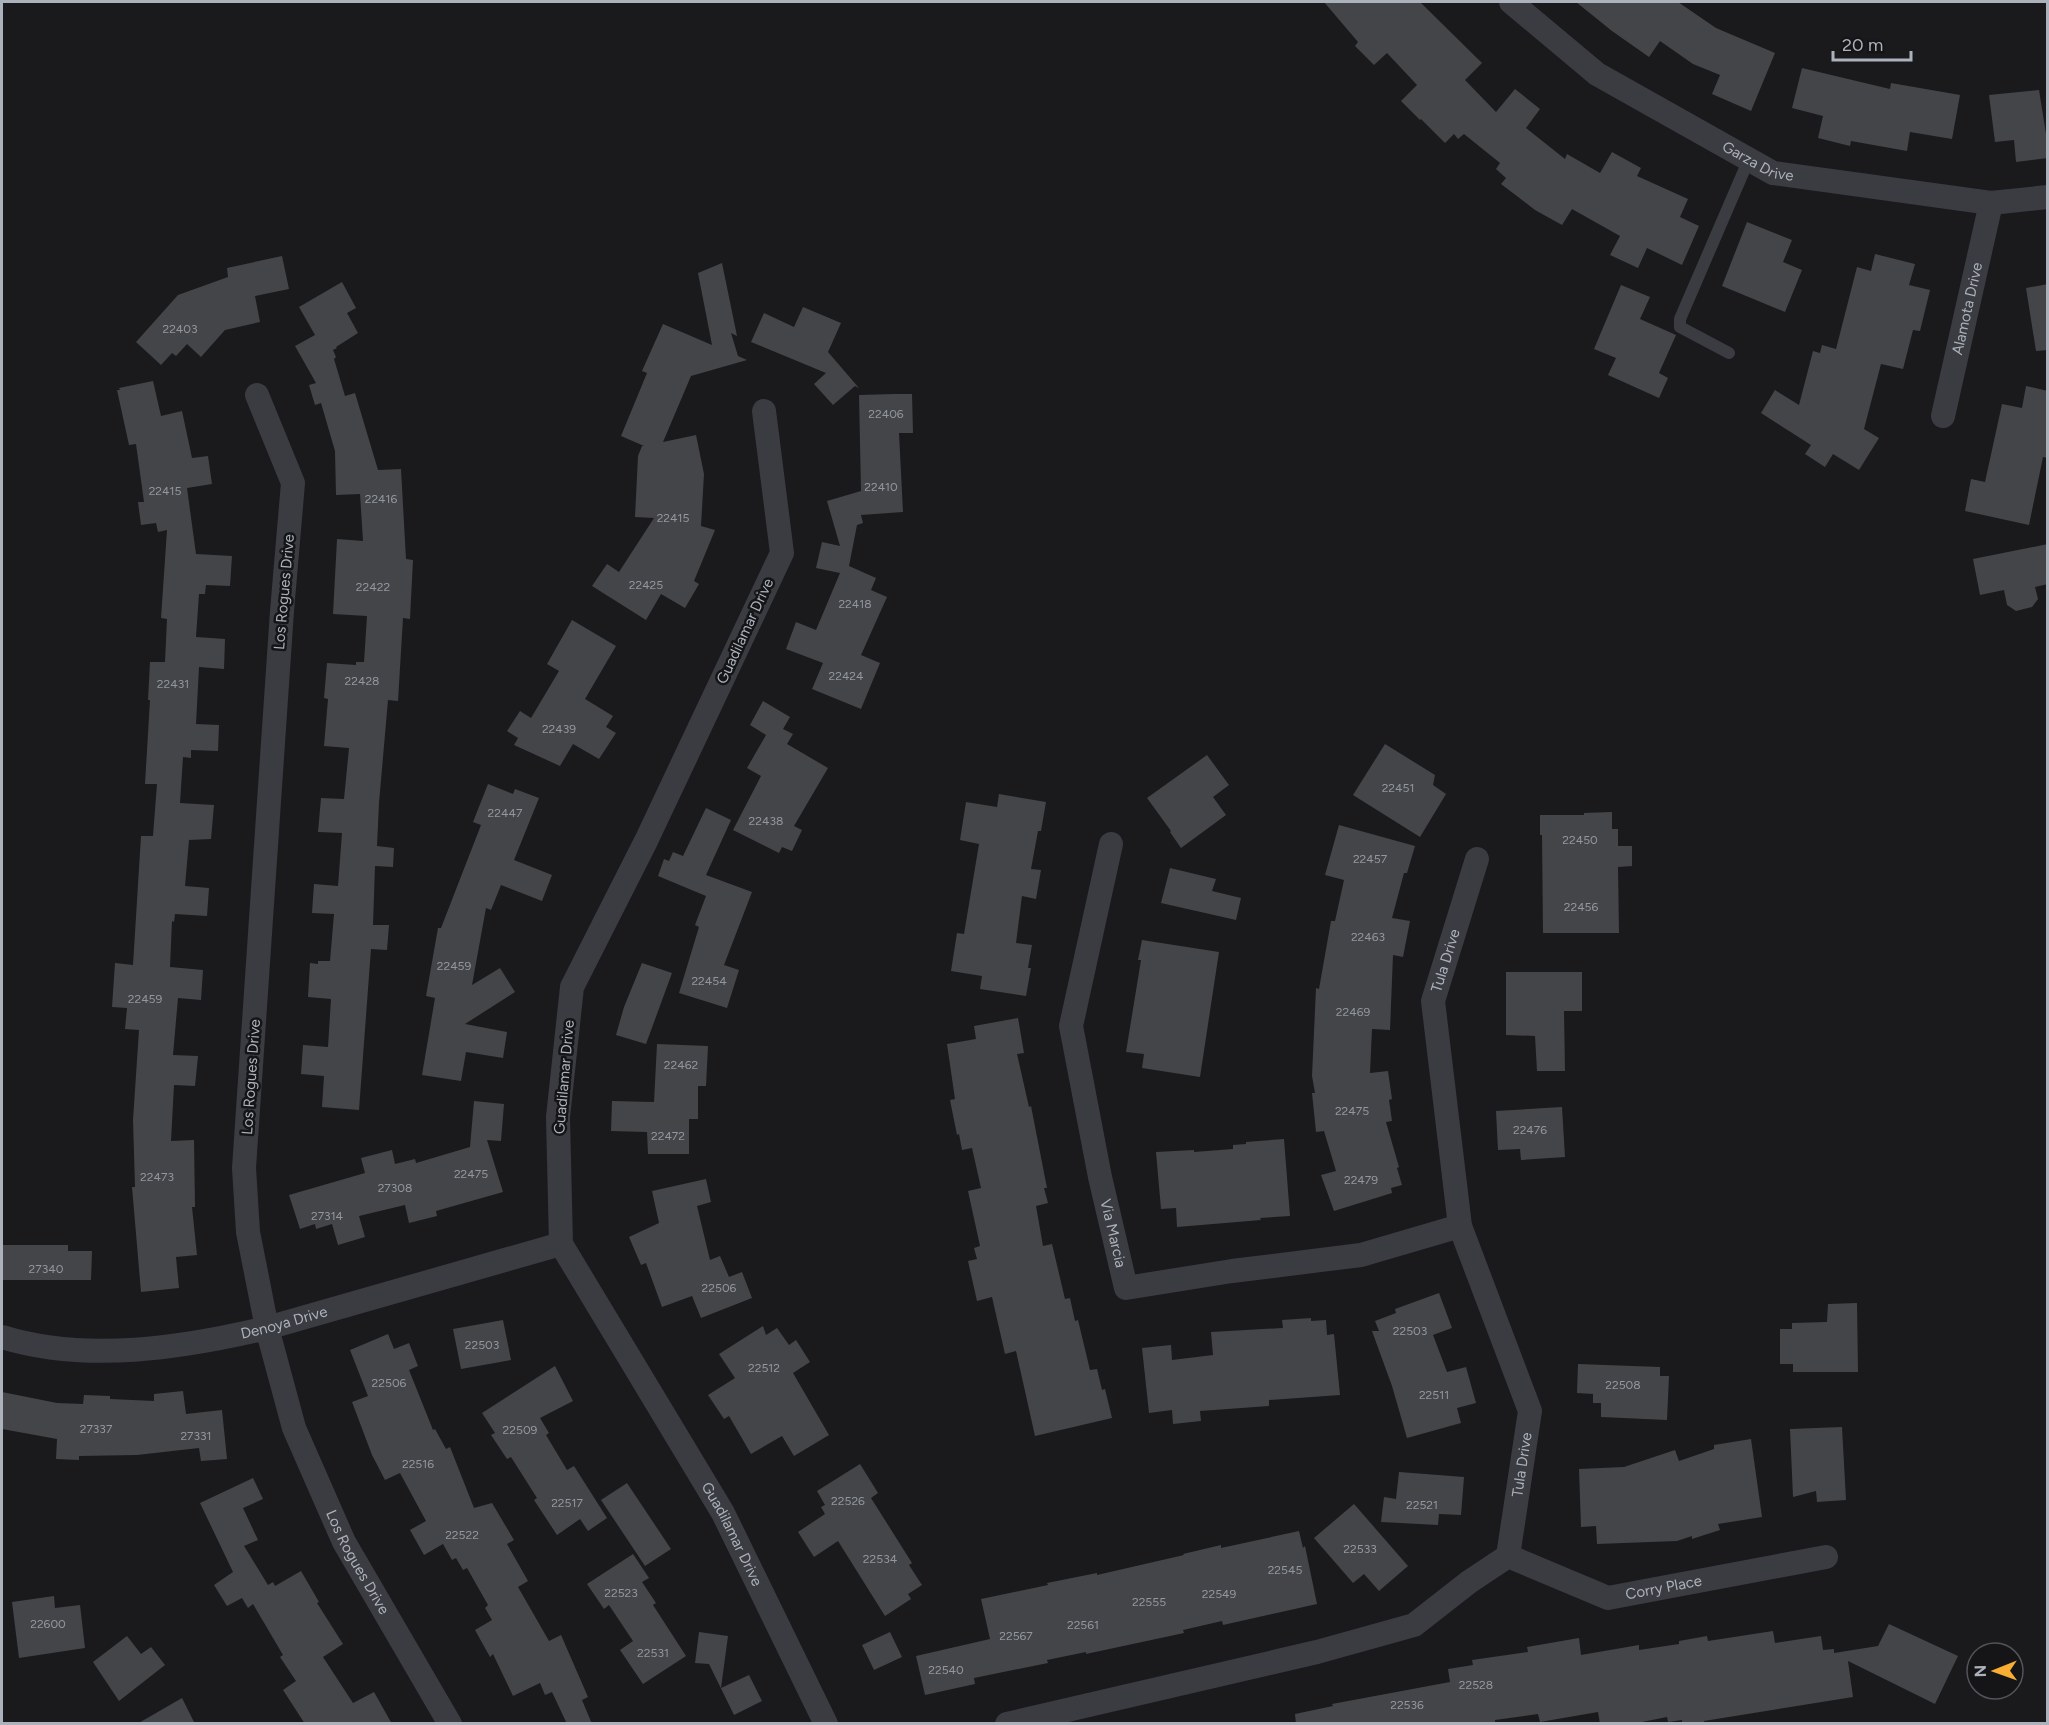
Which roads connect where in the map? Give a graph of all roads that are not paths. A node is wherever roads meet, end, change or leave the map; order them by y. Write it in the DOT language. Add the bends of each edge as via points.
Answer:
graph roads {
  1 [pos="1511,2"];
  2 [pos="1749,159"];
  3 [pos="2048,197"];
  4 [pos="1991,202"];
  5 [pos="1729,352"];
  6 [pos="257,395"];
  7 [pos="764,411"];
  8 [pos="1943,416"];
  9 [pos="1111,844"];
  10 [pos="1477,859"];
  11 [pos="1460,1226"];
  12 [pos="561,1244"];
  13 [pos="267,1328"];
  14 [pos="2,1337"];
  15 [pos="1508,1556"];
  16 [pos="1826,1557"];
  17 [pos="450,1724"];
  18 [pos="826,1724"];
  19 [pos="1007,1724"];
  1 -- 2 [label="street, Garza Drive" via="1597,74"];
  2 -- 4 [label="street, Garza Drive" via="1773,173"];
  2 -- 5 [label="lane" via="1680,319 1680,327"];
  3 -- 4 [label="street, Garza Drive"];
  4 -- 8 [label="street, Alamota Drive"];
  6 -- 13 [label="street, Los Rogues Drive" via="293,483 244,1168 248,1232"];
  7 -- 12 [label="street, Guadilamar Drive" via="782,553 646,841 572,987 558,1117"];
  9 -- 11 [label="street, Via Marcia" via="1071,1026 1126,1288 1361,1255"];
  10 -- 11 [label="street, Tula Drive" via="1433,1001"];
  11 -- 15 [label="street, Tula Drive" via="1530,1411"];
  12 -- 13 [label="street, Denoya Drive"];
  12 -- 18 [label="street, Guadilamar Drive" via="723,1513"];
  13 -- 14 [label="street, Denoya Drive" via="154,1349 81,1351"];
  13 -- 17 [label="street, Los Rogues Drive" via="294,1428 344,1542"];
  15 -- 16 [label="street, Corry Place" via="1608,1598"];
  15 -- 19 [label="street" via="1414,1625 1317,1653"];
}
